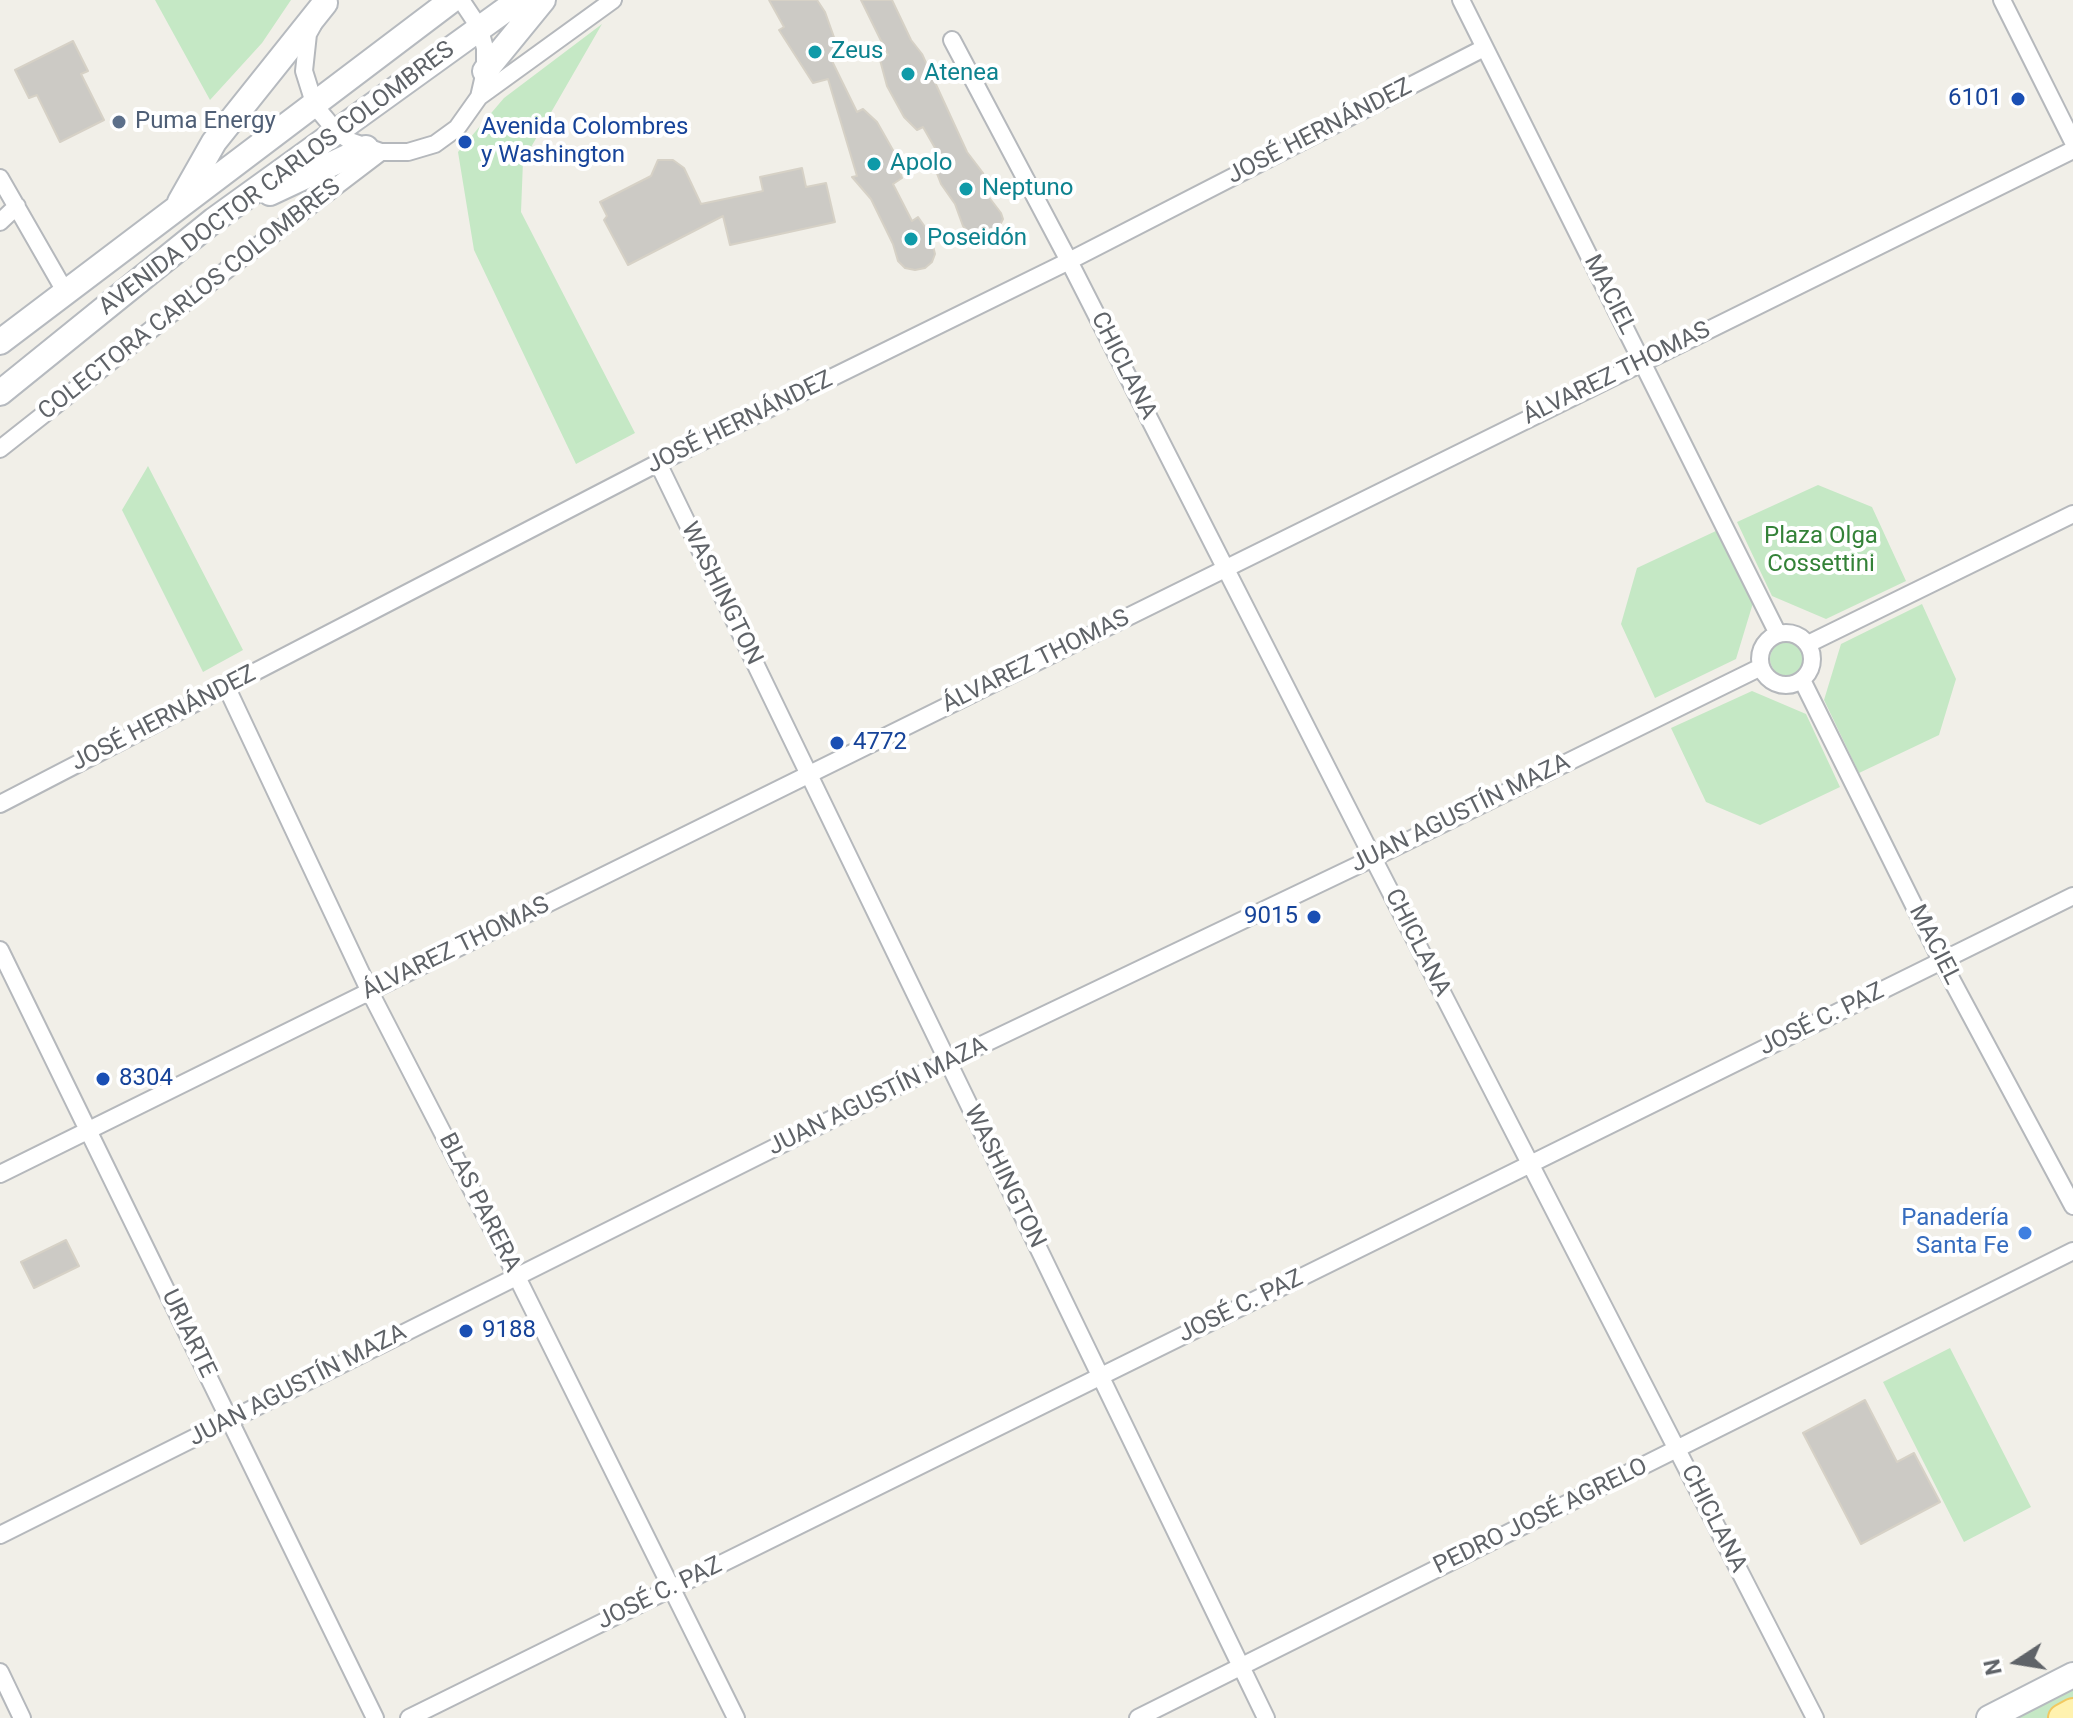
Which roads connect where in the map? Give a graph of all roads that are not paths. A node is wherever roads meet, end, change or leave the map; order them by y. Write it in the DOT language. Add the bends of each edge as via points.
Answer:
graph roads {
  1 [pos="452,0"];
  2 [pos="461,0"];
  3 [pos="519,0"];
  4 [pos="543,0"];
  5 [pos="613,0"];
  6 [pos="1461,0"];
  7 [pos="2002,0"];
  8 [pos="327,1"];
  9 [pos="479,27"];
  10 [pos="952,40"];
  11 [pos="1484,48"];
  12 [pos="485,71"];
  13 [pos="479,97"];
  14 [pos="315,106"];
  15 [pos="336,131"];
  16 [pos="2073,142"];
  17 [pos="374,150"];
  18 [pos="2073,150"];
  19 [pos="0,178"];
  20 [pos="17,206"];
  21 [pos="172,214"];
  22 [pos="214,220"];
  23 [pos="0,222"];
  24 [pos="1069,261"];
  25 [pos="66,293"];
  26 [pos="0,342"];
  27 [pos="1642,362"];
  28 [pos="0,393"];
  29 [pos="0,449"];
  30 [pos="658,463"];
  31 [pos="2073,514"];
  32 [pos="1226,568"];
  33 [pos="1778,634"];
  34 [pos="1808,644"];
  35 [pos="1761,667"];
  36 [pos="1802,680"];
  37 [pos="226,686"];
  38 [pos="809,774"];
  39 [pos="0,804"];
  40 [pos="1373,858"];
  41 [pos="2073,896"];
  42 [pos="0,950"];
  43 [pos="1941,960"];
  44 [pos="370,992"];
  45 [pos="948,1061"];
  46 [pos="88,1131"];
  47 [pos="1532,1164"];
  48 [pos="0,1174"];
  49 [pos="2073,1206"];
  50 [pos="2073,1251"];
  51 [pos="517,1277"];
  52 [pos="1101,1377"];
  53 [pos="230,1420"];
  54 [pos="1677,1449"];
  55 [pos="0,1535"];
  56 [pos="670,1589"];
  57 [pos="1241,1667"];
  58 [pos="0,1672"];
  59 [pos="2073,1675"];
  60 [pos="2073,1712"];
  61 [pos="22,1718"];
  62 [pos="375,1718"];
  63 [pos="409,1718"];
  64 [pos="736,1718"];
  65 [pos="1138,1718"];
  66 [pos="1266,1718"];
  67 [pos="1815,1718"];
  68 [pos="1989,1718"];
  69 [pos="2062,1718"];
  1 -- 14 [label="main road, AVENIDA DOCTOR CARLOS COLOMBRES"];
  2 -- 9 [label="street"];
  3 -- 9 [label="main road, AVENIDA DOCTOR CARLOS COLOMBRES"];
  4 -- 12 [label="main road"];
  5 -- 13 [label="street"];
  6 -- 11 [label="street, MACIEL"];
  7 -- 16 [label="street"];
  8 -- 14 [label="street" via="308,34 304,71"];
  8 -- 21 [label="main road" via="214,142"];
  9 -- 12 [label="street"];
  9 -- 15 [label="main road, AVENIDA DOCTOR CARLOS COLOMBRES"];
  10 -- 24 [label="street, CHICLANA"];
  11 -- 24 [label="street, JOSÉ HERNÁNDEZ"];
  11 -- 27 [label="street, MACIEL"];
  12 -- 13 [label="street"];
  13 -- 17 [label="street" via="457,128 435,144 408,152"];
  14 -- 15 [label="street"];
  14 -- 21 [label="main road, AVENIDA DOCTOR CARLOS COLOMBRES"];
  15 -- 17 [label="street"];
  15 -- 22 [label="main road, AVENIDA DOCTOR CARLOS COLOMBRES"];
  17 -- 22 [label="main road"];
  17 -- 29 [label="street, COLECTORA CARLOS COLOMBRES"];
  18 -- 27 [label="street, ÁLVAREZ THOMAS"];
  19 -- 20 [label="street"];
  20 -- 23 [label="street"];
  20 -- 25 [label="street"];
  21 -- 25 [label="main road, AVENIDA DOCTOR CARLOS COLOMBRES"];
  22 -- 28 [label="main road, AVENIDA DOCTOR CARLOS COLOMBRES"];
  24 -- 30 [label="street, JOSÉ HERNÁNDEZ"];
  24 -- 32 [label="street, CHICLANA"];
  25 -- 26 [label="main road, AVENIDA DOCTOR CARLOS COLOMBRES"];
  27 -- 32 [label="street, ÁLVAREZ THOMAS"];
  27 -- 33 [label="street, MACIEL"];
  30 -- 37 [label="street, JOSÉ HERNÁNDEZ"];
  30 -- 38 [label="street, WASHINGTON"];
  31 -- 34 [label="street"];
  32 -- 38 [label="street, ÁLVAREZ THOMAS"];
  32 -- 40 [label="street, CHICLANA"];
  33 -- 34 [label="street" via="1798,635"];
  33 -- 35 [label="street" via="1761,651"];
  34 -- 36 [label="street" via="1812,664"];
  35 -- 36 [label="street" via="1765,676 1783,685"];
  35 -- 40 [label="street, JUAN AGUSTÍN MAZA"];
  36 -- 43 [label="street, MACIEL"];
  37 -- 39 [label="street, JOSÉ HERNÁNDEZ"];
  37 -- 44 [label="street, BLAS PARERA"];
  38 -- 44 [label="street, ÁLVAREZ THOMAS"];
  38 -- 45 [label="street, WASHINGTON"];
  40 -- 45 [label="street, JUAN AGUSTÍN MAZA"];
  40 -- 47 [label="street, CHICLANA"];
  41 -- 43 [label="street, JOSÉ C. PAZ"];
  42 -- 46 [label="street, URIARTE"];
  43 -- 47 [label="street, JOSÉ C. PAZ"];
  43 -- 49 [label="street, MACIEL"];
  44 -- 46 [label="street, ÁLVAREZ THOMAS"];
  44 -- 51 [label="street, BLAS PARERA"];
  45 -- 51 [label="street, JUAN AGUSTÍN MAZA"];
  45 -- 52 [label="street, WASHINGTON"];
  46 -- 48 [label="street, ÁLVAREZ THOMAS"];
  46 -- 53 [label="street, URIARTE"];
  47 -- 52 [label="street, JOSÉ C. PAZ"];
  47 -- 54 [label="street, CHICLANA"];
  50 -- 54 [label="street, PEDRO JOSÉ AGRELO"];
  51 -- 53 [label="street, JUAN AGUSTÍN MAZA"];
  51 -- 56 [label="street, BLAS PARERA"];
  52 -- 56 [label="street, JOSÉ C. PAZ"];
  52 -- 57 [label="street, WASHINGTON"];
  53 -- 55 [label="street, JUAN AGUSTÍN MAZA"];
  53 -- 62 [label="street, URIARTE"];
  54 -- 57 [label="street, PEDRO JOSÉ AGRELO"];
  54 -- 67 [label="street, CHICLANA"];
  56 -- 63 [label="street, JOSÉ C. PAZ"];
  56 -- 64 [label="street, BLAS PARERA"];
  57 -- 65 [label="street, PEDRO JOSÉ AGRELO"];
  57 -- 66 [label="street, WASHINGTON"];
  58 -- 61 [label="street"];
  59 -- 68 [label="main road"];
  60 -- 69 [label="main road"];
}
